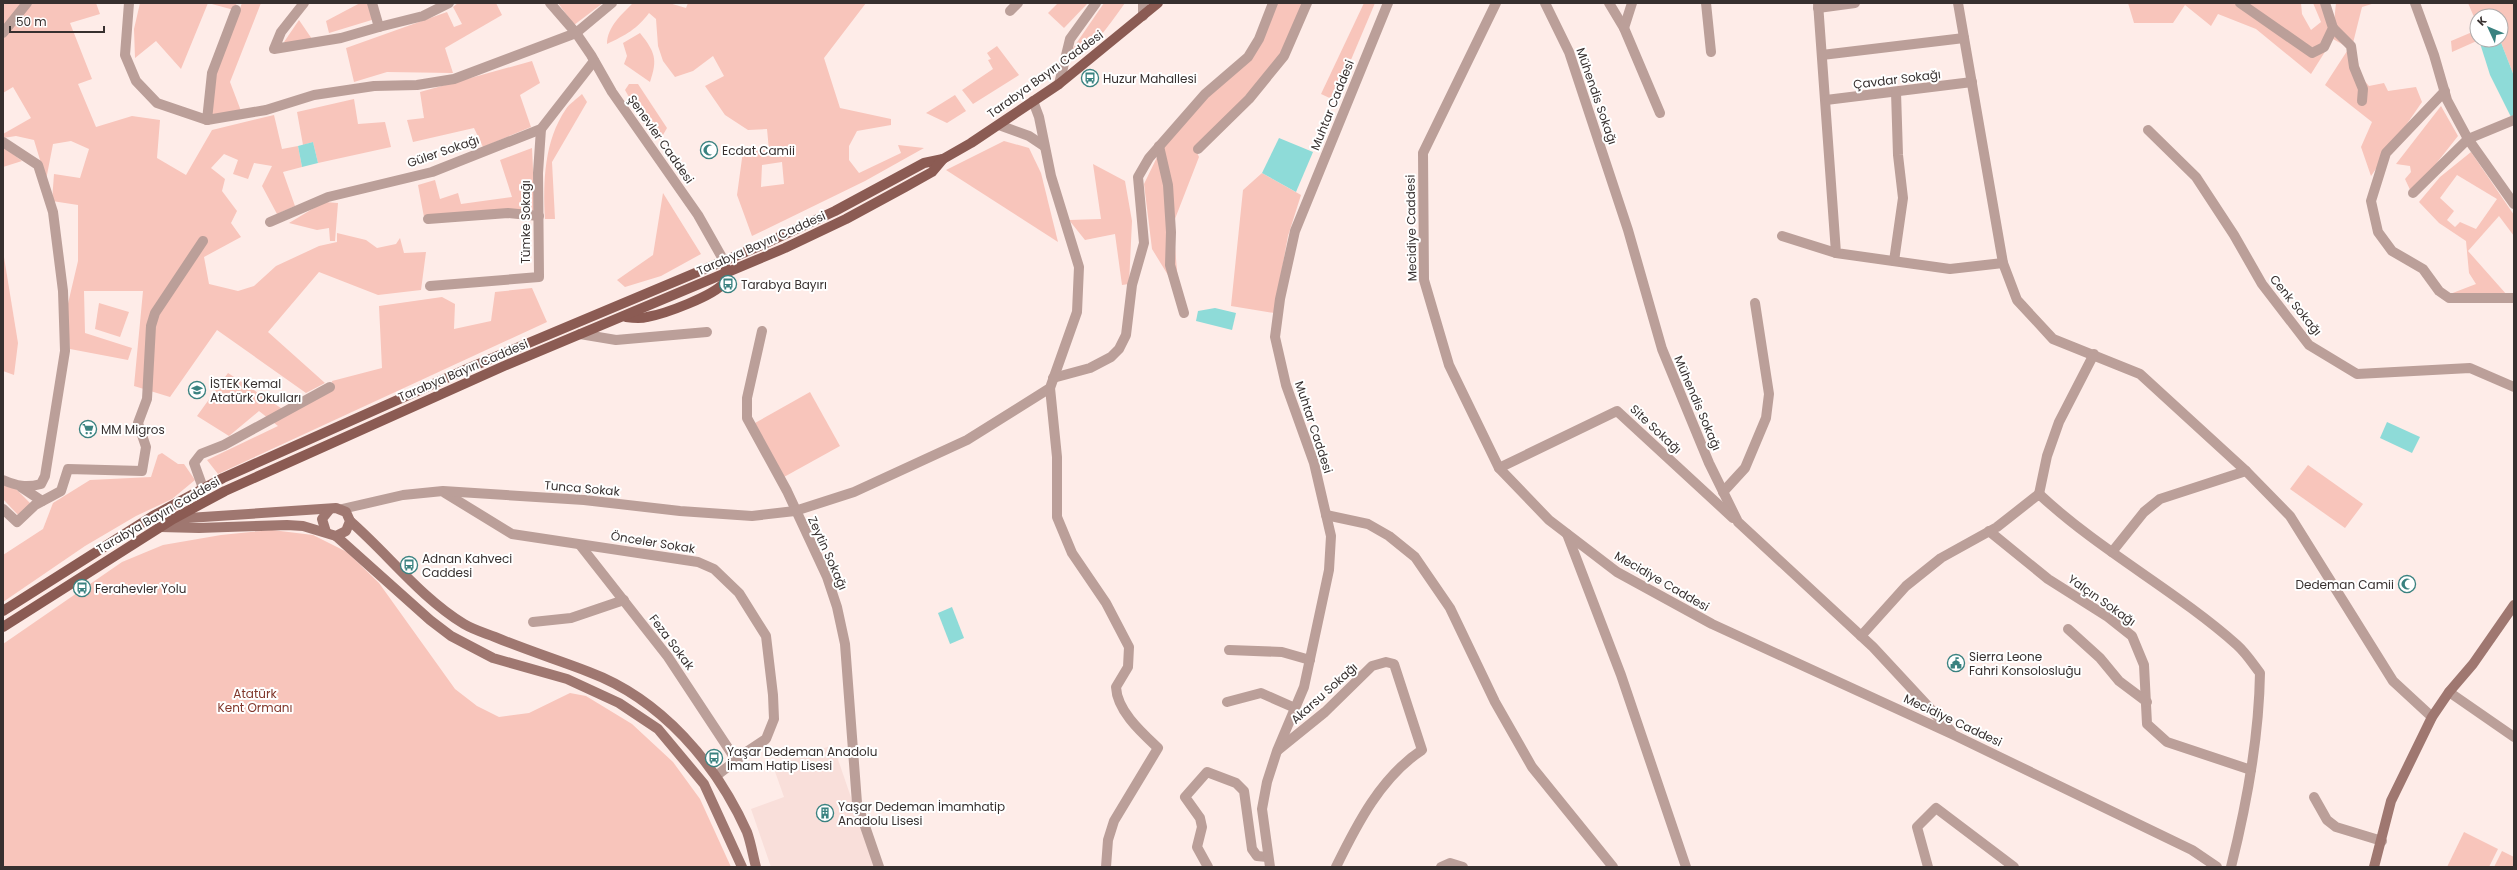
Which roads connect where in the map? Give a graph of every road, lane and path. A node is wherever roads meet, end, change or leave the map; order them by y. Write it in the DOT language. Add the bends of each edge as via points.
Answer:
graph roads {
  1 [pos="27,3"];
  2 [pos="129,3"];
  3 [pos="304,3"];
  4 [pos="372,3"];
  5 [pos="449,3"];
  6 [pos="550,3"];
  7 [pos="612,3"];
  8 [pos="1018,3"];
  9 [pos="1096,3"];
  10 [pos="1143,3"];
  11 [pos="1158,3"];
  12 [pos="1273,3"];
  13 [pos="1307,3"];
  14 [pos="1388,3"];
  15 [pos="1496,3"];
  16 [pos="1545,3"];
  17 [pos="1609,3"];
  18 [pos="1632,3"];
  19 [pos="1706,3"];
  20 [pos="1855,3"];
  21 [pos="1958,3"];
  22 [pos="2240,3"];
  23 [pos="2325,3"];
  24 [pos="2415,3"];
  25 [pos="1818,6"];
  26 [pos="236,10"];
  27 [pos="1010,11"];
  28 [pos="1143,16"];
  29 [pos="379,27"];
  30 [pos="1624,28"];
  31 [pos="2333,28"];
  32 [pos="3,33"];
  33 [pos="576,33"];
  34 [pos="1964,38"];
  35 [pos="1711,52"];
  36 [pos="1822,55"];
  37 [pos="594,61"];
  38 [pos="1972,82"];
  39 [pos="1059,84"];
  40 [pos="2444,91"];
  41 [pos="1896,92"];
  42 [pos="1826,100"];
  43 [pos="1033,101"];
  44 [pos="2362,101"];
  45 [pos="1660,113"];
  46 [pos="207,120"];
  47 [pos="2514,120"];
  48 [pos="999,125"];
  49 [pos="541,129"];
  50 [pos="2148,130"];
  51 [pos="2468,139"];
  52 [pos="3,142"];
  53 [pos="1044,146"];
  54 [pos="1159,146"];
  55 [pos="1198,149"];
  56 [pos="943,159"];
  57 [pos="2413,193"];
  58 [pos="2514,204"];
  59 [pos="538,216"];
  60 [pos="428,219"];
  61 [pos="270,222"];
  62 [pos="1782,236"];
  63 [pos="203,241"];
  64 [pos="1836,253"];
  65 [pos="724,261"];
  66 [pos="1894,261"];
  67 [pos="2003,263"];
  68 [pos="727,273"];
  69 [pos="430,286"];
  70 [pos="2514,298"];
  71 [pos="1755,303"];
  72 [pos="1184,313"];
  73 [pos="762,331"];
  74 [pos="707,332"];
  75 [pos="580,334"];
  76 [pos="2094,354"];
  77 [pos="1053,378"];
  78 [pos="2514,382"];
  79 [pos="330,387"];
  80 [pos="2514,387"];
  81 [pos="1050,388"];
  82 [pos="1499,468"];
  83 [pos="2246,471"];
  84 [pos="3,480"];
  85 [pos="20,487"];
  86 [pos="203,488"];
  87 [pos="443,492"];
  88 [pos="1723,492"];
  89 [pos="2039,494"];
  90 [pos="214,497"];
  91 [pos="42,501"];
  92 [pos="368,504"];
  93 [pos="3,509"];
  94 [pos="330,509"];
  95 [pos="342,509"];
  96 [pos="795,511"];
  97 [pos="1326,515"];
  98 [pos="153,516"];
  99 [pos="220,516"];
  100 [pos="173,519"];
  101 [pos="350,520"];
  102 [pos="1738,522"];
  103 [pos="160,527"];
  104 [pos="1989,531"];
  105 [pos="326,532"];
  106 [pos="1567,534"];
  107 [pos="336,536"];
  108 [pos="580,545"];
  109 [pos="2112,552"];
  110 [pos="624,600"];
  111 [pos="2514,605"];
  112 [pos="3,611"];
  113 [pos="533,622"];
  114 [pos="3,627"];
  115 [pos="2068,629"];
  116 [pos="1861,636"];
  117 [pos="1229,650"];
  118 [pos="1310,660"];
  119 [pos="2449,692"];
  120 [pos="1227,702"];
  121 [pos="2147,702"];
  122 [pos="1295,708"];
  123 [pos="2432,717"];
  124 [pos="1954,735"];
  125 [pos="2514,737"];
  126 [pos="1277,751"];
  127 [pos="736,760"];
  128 [pos="2251,770"];
  129 [pos="716,776"];
  130 [pos="2314,797"];
  131 [pos="2382,841"];
  132 [pos="1268,862"];
  133 [pos="742,867"];
  134 [pos="756,867"];
  135 [pos="878,867"];
  136 [pos="1106,867"];
  137 [pos="1208,867"];
  138 [pos="1336,867"];
  139 [pos="1441,867"];
  140 [pos="1463,867"];
  141 [pos="1613,867"];
  142 [pos="1686,867"];
  143 [pos="1928,867"];
  144 [pos="2014,867"];
  145 [pos="2217,867"];
  146 [pos="2231,867"];
  147 [pos="2374,867"];
  1 -- 32 [label="street"];
  2 -- 46 [label="street" via="125,55 136,81 157,104"];
  3 -- 29 [label="street" via="281,32 274,49 341,38"];
  4 -- 29 [label="street"];
  5 -- 29 [label="street" via="423,16"];
  6 -- 33 [label="street, Şenevler Caddesi"];
  7 -- 33 [label="street"];
  8 -- 27 [label="street"];
  9 -- 39 [label="street" via="1070,39"];
  10 -- 28 [label="street"];
  11 -- 28 [label="main road, Tarabya Bayırı Caddesi"];
  12 -- 54 [label="street" via="1259,39 1248,57 1205,94"];
  13 -- 55 [label="street" via="1284,56 1249,99"];
  14 -- 97 [label="street, Muhtar Caddesi" via="1294,231 1275,337 1286,385 1314,463"];
  15 -- 82 [label="street, Mecidiye Caddesi" via="1423,153 1424,280 1449,365"];
  16 -- 88 [label="street, Mühendis Sokağı" via="1570,52 1628,230 1662,349"];
  17 -- 30 [label="street"];
  18 -- 30 [label="street"];
  19 -- 35 [label="street"];
  20 -- 25 [label="street"];
  21 -- 34 [label="street"];
  22 -- 31 [label="street" via="2312,53 2324,47"];
  23 -- 31 [label="street"];
  24 -- 40 [label="street"];
  25 -- 36 [label="street"];
  26 -- 46 [label="street" via="212,73"];
  28 -- 39 [label="main road, Tarabya Bayırı Caddesi"];
  30 -- 45 [label="street"];
  31 -- 44 [label="street" via="2352,46 2354,67 2363,89"];
  33 -- 37 [label="street, Şenevler Caddesi"];
  33 -- 46 [label="street" via="454,79 417,85 374,86 314,95 266,110"];
  34 -- 36 [label="street"];
  34 -- 38 [label="street"];
  36 -- 42 [label="street"];
  37 -- 49 [label="street"];
  37 -- 65 [label="street, Şenevler Caddesi" via="640,134 698,215"];
  38 -- 41 [label="street, Çavdar Sokağı"];
  38 -- 67 [label="street"];
  39 -- 43 [label="main road, Tarabya Bayırı Caddesi"];
  40 -- 51 [label="street"];
  40 -- 70 [label="street" via="2386,153 2371,201 2382,240 2392,251 2423,270 2439,291 2449,298"];
  41 -- 42 [label="street, Çavdar Sokağı"];
  41 -- 66 [label="street" via="1898,155 1903,198"];
  42 -- 64 [label="street"];
  43 -- 48 [label="main road, Tarabya Bayırı Caddesi"];
  43 -- 53 [label="street" via="1039,117"];
  47 -- 51 [label="street"];
  48 -- 53 [label="street" via="1029,136"];
  48 -- 56 [label="main road, Tarabya Bayırı Caddesi"];
  49 -- 59 [label="street, Tümke Sokağı"];
  49 -- 61 [label="street, Güler Sokağı" via="432,172 328,197"];
  50 -- 80 [label="street, Cenk Sokağı" via="2196,176 2262,284 2309,345 2357,374 2470,368"];
  51 -- 57 [label="street"];
  51 -- 58 [label="street"];
  52 -- 85 [label="street" via="38,165 53,212 63,291 65,351 45,476 41,484"];
  53 -- 77 [label="street" via="1079,267 1077,312"];
  54 -- 72 [label="street" via="1168,185 1170,265"];
  54 -- 77 [label="street" via="1138,177 1144,243 1132,284 1126,335 1119,349 1111,357 1090,368"];
  56 -- 65 [label="main road, Tarabya Bayırı Caddesi" via="924,163 835,212"];
  56 -- 68 [label="main road, Tarabya Bayırı Caddesi" via="932,172 846,219"];
  59 -- 60 [label="street" via="508,213"];
  59 -- 69 [label="street, Tümke Sokağı" via="539,277"];
  62 -- 64 [label="street"];
  63 -- 91 [label="street" via="156,313 151,326 147,399 138,422 146,447 142,471 68,469 61,491"];
  64 -- 66 [label="street"];
  65 -- 68 [label="main road"];
  65 -- 86 [label="main road, Tarabya Bayırı Caddesi" via="469,368"];
  66 -- 67 [label="street" via="1950,269"];
  67 -- 76 [label="street" via="2017,300 2053,339"];
  68 -- 75 [label="main road, Tarabya Bayırı Caddesi" via="724,283 718,288 665,312 647,317 623,317"];
  71 -- 88 [label="street" via="1769,394 1766,418 1745,468"];
  73 -- 96 [label="street, Zeytin Sokağı" via="747,398 747,418 787,491"];
  74 -- 75 [label="street" via="616,340"];
  75 -- 90 [label="main road, Tarabya Bayırı Caddesi" via="364,427"];
  76 -- 83 [label="street" via="2140,374"];
  76 -- 89 [label="street" via="2059,422"];
  77 -- 81 [label="street"];
  78 -- 80 [label="street"];
  79 -- 86 [label="street" via="224,445 201,454 194,463"];
  81 -- 96 [label="street, Tunca Sokak" via="967,440 854,492"];
  81 -- 136 [label="street" via="1056,457 1056,517 1072,553 1106,603 1129,647 1128,667 1116,687 1120,703 1158,748 1114,821 1108,840"];
  82 -- 102 [label="street, Site Sokağı" via="1617,411"];
  82 -- 106 [label="street, Mecidiye Caddesi" via="1549,520"];
  83 -- 109 [label="street" via="2160,498 2144,512"];
  83 -- 123 [label="street" via="2290,516 2394,681"];
  84 -- 85 [label="street"];
  85 -- 91 [label="street"];
  86 -- 98 [label="main road, Tarabya Bayırı Caddesi"];
  87 -- 92 [label="street, Tunca Sokak" via="403,495"];
  87 -- 96 [label="street, Tunca Sokak" via="584,500 752,516"];
  87 -- 108 [label="street, Önceler Sokak" via="512,534"];
  88 -- 102 [label="street, Mühendis Sokağı"];
  89 -- 104 [label="street"];
  89 -- 109 [label="street" via="2068,521"];
  90 -- 99 [label="main road" via="210,502 210,510"];
  90 -- 100 [label="main road, Tarabya Bayırı Caddesi"];
  91 -- 93 [label="street" via="17,522"];
  92 -- 95 [label="street, Tunca Sokak"];
  92 -- 101 [label="street"];
  94 -- 95 [label="main road"];
  94 -- 99 [label="main road" via="306,508"];
  94 -- 105 [label="main road" via="322,519"];
  95 -- 101 [label="main road"];
  96 -- 135 [label="street, Zeytin Sokağı" via="827,577 838,607 845,644 857,803"];
  97 -- 118 [label="street, Muhtar Caddesi" via="1331,536 1329,570"];
  97 -- 141 [label="street" via="1368,524 1389,536 1414,557 1450,608 1495,702 1532,767"];
  98 -- 100 [label="main road"];
  98 -- 112 [label="main road, Tarabya Bayırı Caddesi"];
  99 -- 100 [label="main road"];
  100 -- 103 [label="main road, Tarabya Bayırı Caddesi"];
  101 -- 107 [label="main road" via="346,531"];
  101 -- 129 [label="main road" via="428,599 466,625 591,673 635,697 681,732"];
  102 -- 116 [label="street, Mühendis Sokağı"];
  103 -- 105 [label="main road" via="288,525"];
  103 -- 114 [label="main road, Tarabya Bayırı Caddesi"];
  104 -- 116 [label="street" via="1941,558 1918,577"];
  104 -- 121 [label="street, Yalçın Sokağı" via="2048,579 2108,617 2132,636 2144,665"];
  105 -- 107 [label="main road"];
  106 -- 124 [label="street, Mecidiye Caddesi" via="1617,572 1712,624"];
  106 -- 142 [label="street" via="1621,675"];
  107 -- 133 [label="main road" via="451,636 493,658 567,679 619,703 658,729 704,784"];
  108 -- 110 [label="street, Feza Sokak"];
  108 -- 127 [label="street, Önceler Sokak" via="698,562 714,569 739,593 766,636 774,719 766,740"];
  109 -- 128 [label="street" via="2238,646 2260,673 2260,705"];
  110 -- 113 [label="street" via="571,618"];
  110 -- 127 [label="street, Feza Sokak" via="668,658"];
  111 -- 119 [label="main road" via="2473,664"];
  115 -- 121 [label="street" via="2100,658 2119,681"];
  116 -- 124 [label="street, Mühendis Sokağı"];
  117 -- 118 [label="street" via="1282,652"];
  118 -- 122 [label="street, Muhtar Caddesi" via="1304,687"];
  119 -- 123 [label="main road"];
  119 -- 125 [label="street"];
  120 -- 122 [label="street" via="1261,693"];
  121 -- 128 [label="street, Yalçın Sokağı" via="2147,724 2167,742"];
  122 -- 126 [label="street, Muhtar Caddesi"];
  123 -- 131 [label="main road" via="2391,801"];
  124 -- 145 [label="street, Mecidiye Caddesi" via="2192,850"];
  126 -- 132 [label="street, Muhtar Caddesi" via="1266,782 1262,809"];
  126 -- 138 [label="street, Akarsu Sokağı" via="1325,712 1372,666 1386,662 1394,664 1422,750 1409,758 1383,787 1355,827"];
  127 -- 129 [label="street, Önceler Sokak"];
  128 -- 146 [label="street" via="2248,798"];
  129 -- 134 [label="main road" via="747,833"];
  130 -- 131 [label="street" via="2327,820 2336,827"];
  131 -- 147 [label="main road"];
  132 -- 137 [label="street" via="1257,856 1252,849 1245,795 1241,786 1207,772 1185,798 1200,818 1202,827 1197,847"];
  139 -- 140 [label="street" via="1450,863"];
  143 -- 144 [label="street" via="1917,827 1936,808"];
}
